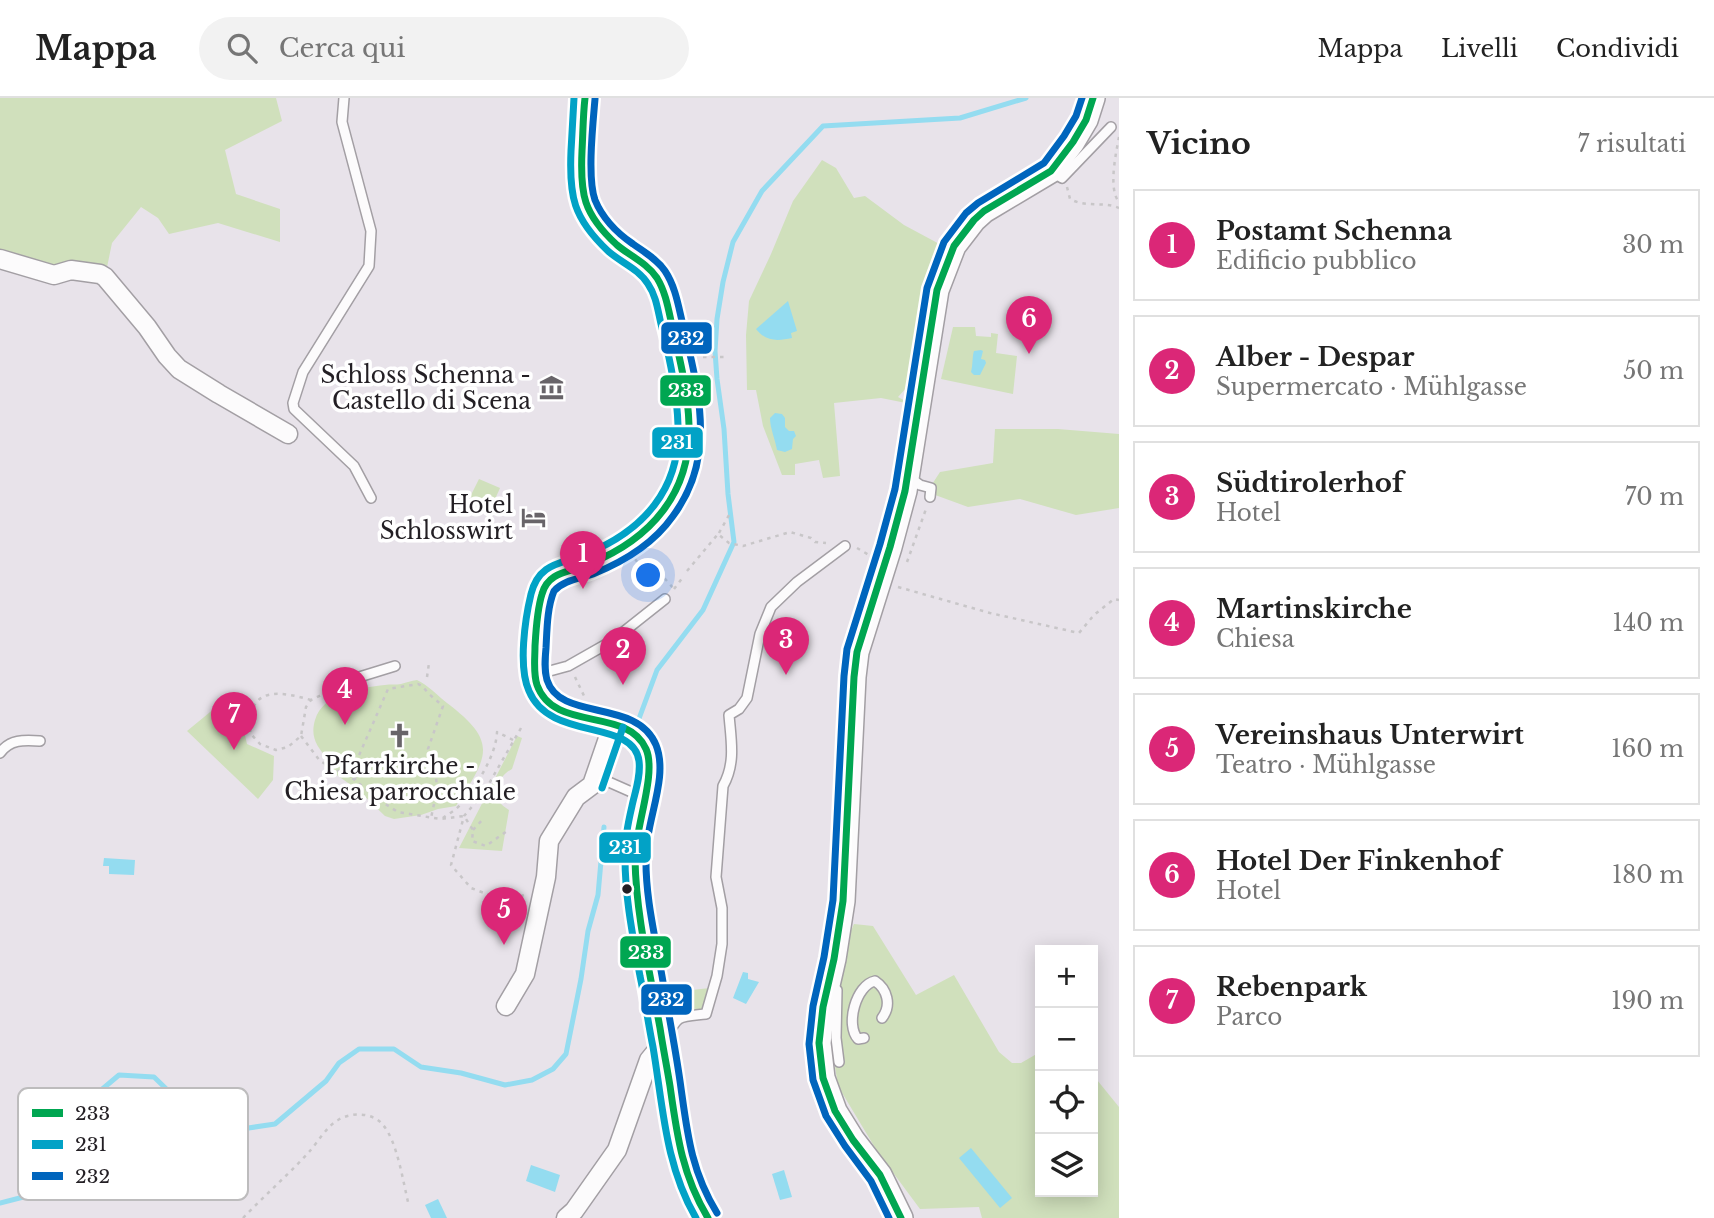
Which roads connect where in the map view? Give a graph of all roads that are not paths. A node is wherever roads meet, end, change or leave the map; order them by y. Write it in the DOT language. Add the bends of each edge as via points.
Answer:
graph roads {
  1 [pos="344,98"];
  2 [pos="585,98"];
  3 [pos="1093,98"];
  4 [pos="1111,127"];
  5 [pos="1056,174"];
  6 [pos="0,259"];
  7 [pos="288,434"];
  8 [pos="908,477"];
  9 [pos="930,497"];
  10 [pos="371,498"];
  11 [pos="845,546"];
  12 [pos="665,599"];
  13 [pos="395,666"];
  14 [pos="535,675"];
  15 [pos="356,678"];
  16 [pos="620,727"];
  17 [pos="40,741"];
  18 [pos="0,753"];
  19 [pos="593,781"];
  20 [pos="645,798"];
  21 [pos="837,988"];
  22 [pos="506,1006"];
  23 [pos="882,1018"];
  24 [pos="864,1038"];
  25 [pos="662,1044"];
  26 [pos="839,1062"];
  27 [pos="566,1218"];
  28 [pos="708,1218"];
  29 [pos="901,1218"];
  1 -- 10 [label="lane" via="342,122 371,231 369,266 303,372 293,403 294,410 354,466"];
  2 -- 14 [label="street" via="582,191 599,226 619,247 643,261 663,289 683,374 690,449 675,497 650,527 587,566 549,579 540,603"];
  3 -- 5 [label="street"];
  4 -- 5 [label="lane"];
  5 -- 8 [label="street" via="984,211 954,246 937,290"];
  6 -- 7 [label="street" via="54,275 71,270 105,277 179,369"];
  8 -- 9 [label="lane" via="931,488"];
  8 -- 29 [label="street" via="857,652 843,901 819,1043 823,1078 835,1111 880,1175"];
  11 -- 25 [label="lane" via="771,607 760,634 747,698 729,715 732,762 723,786 716,877 722,908 717,976 706,1014 677,1019"];
  12 -- 14 [label="lane" via="612,641 568,666"];
  13 -- 15 [label="lane"];
  14 -- 16 [label="street" via="544,697 556,708"];
  16 -- 19 [label="street"];
  16 -- 20 [label="street" via="641,741 648,753"];
  17 -- 18 [label="lane" via="11,743"];
  19 -- 20 [label="lane" via="602,779"];
  19 -- 22 [label="street" via="576,797 549,841 547,877 525,974"];
  20 -- 25 [label="street" via="636,869"];
  21 -- 26 [label="lane"];
  23 -- 24 [label="lane" via="886,995 875,981 867,982 857,999 851,1027 858,1039"];
  25 -- 27 [label="street" via="649,1060 617,1150"];
  25 -- 28 [label="street" via="677,1139"];
}
